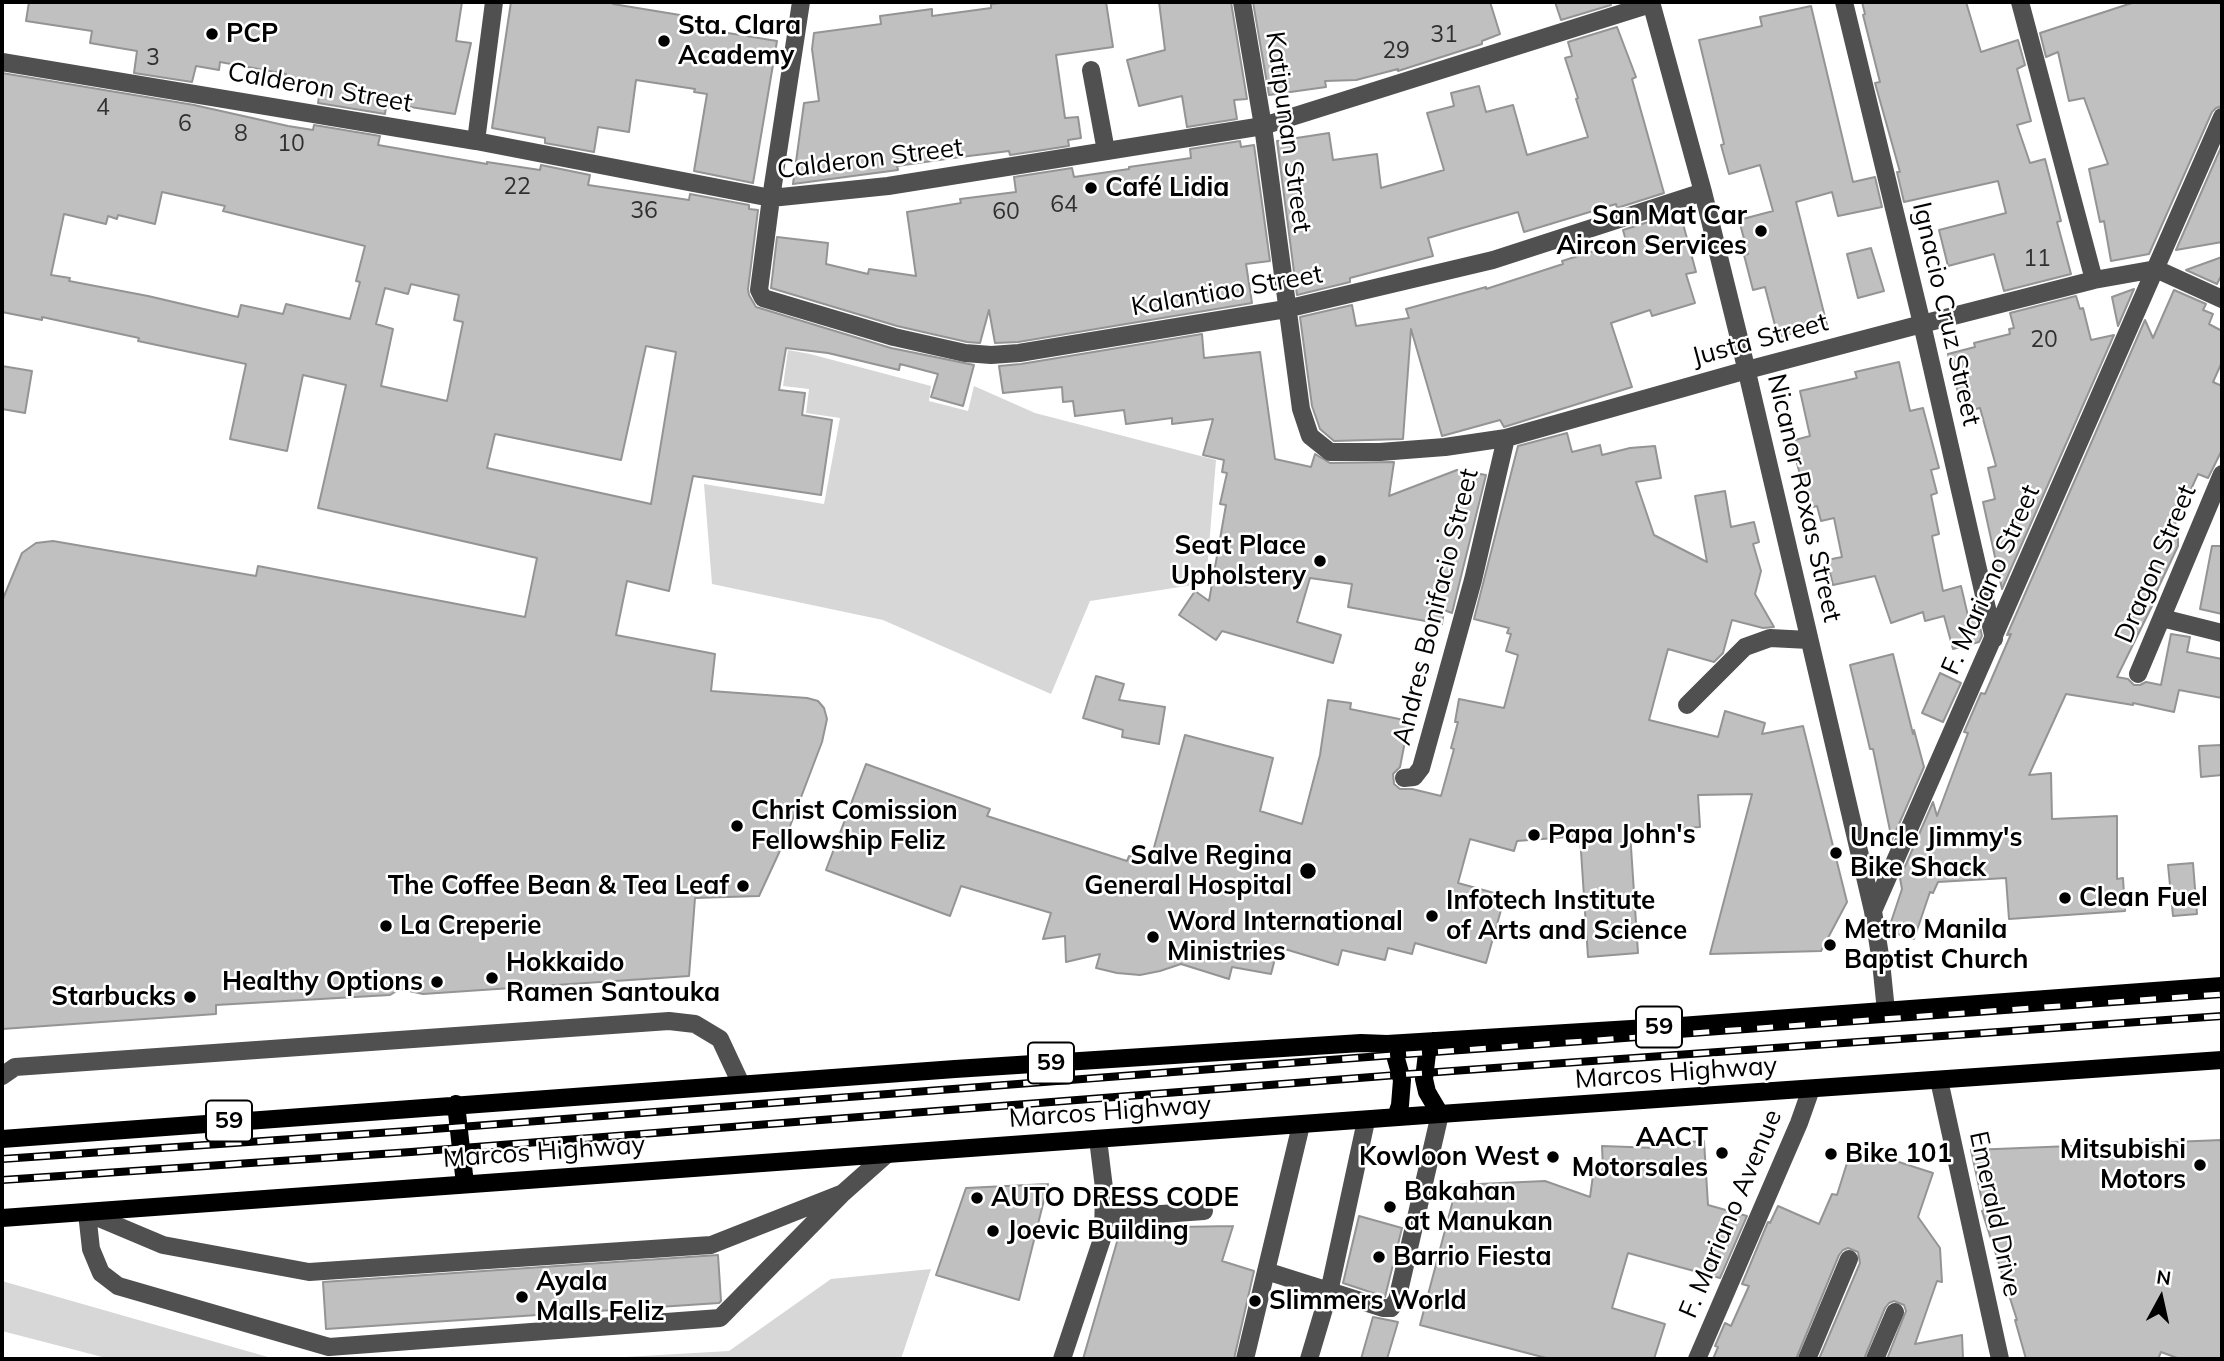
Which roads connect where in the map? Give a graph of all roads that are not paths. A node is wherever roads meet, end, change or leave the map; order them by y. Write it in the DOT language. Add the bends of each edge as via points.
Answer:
graph roads {
  1 [pos="494,2"];
  2 [pos="801,2"];
  3 [pos="1242,2"];
  4 [pos="1844,2"];
  5 [pos="2020,2"];
  6 [pos="1651,3"];
  7 [pos="2,62"];
  8 [pos="1091,71"];
  9 [pos="2222,117"];
  10 [pos="1263,126"];
  11 [pos="476,141"];
  12 [pos="1107,151"];
  13 [pos="1703,192"];
  14 [pos="771,198"];
  15 [pos="2156,269"];
  16 [pos="2094,280"];
  17 [pos="2222,299"];
  18 [pos="1286,309"];
  19 [pos="1922,324"];
  20 [pos="1747,370"];
  21 [pos="1310,436"];
  22 [pos="1506,438"];
  23 [pos="2222,474"];
  24 [pos="2162,618"];
  25 [pos="2222,633"];
  26 [pos="1994,639"];
  27 [pos="1810,640"];
  28 [pos="2138,674"];
  29 [pos="1687,705"];
  30 [pos="1404,778"];
  31 [pos="1873,911"];
  32 [pos="2222,986"];
  33 [pos="1886,1011"];
  34 [pos="1433,1041"];
  35 [pos="1387,1044"];
  36 [pos="2222,1060"];
  37 [pos="2,1076"];
  38 [pos="1939,1080"];
  39 [pos="741,1084"];
  40 [pos="1811,1090"];
  41 [pos="456,1104"];
  42 [pos="1440,1114"];
  43 [pos="1396,1117"];
  44 [pos="1366,1121"];
  45 [pos="1301,1125"];
  46 [pos="2,1139"];
  47 [pos="1098,1139"];
  48 [pos="887,1154"];
  49 [pos="465,1184"];
  50 [pos="843,1193"];
  51 [pos="1204,1211"];
  52 [pos="87,1213"];
  53 [pos="2,1218"];
  54 [pos="1104,1218"];
  55 [pos="1849,1259"];
  56 [pos="1266,1271"];
  57 [pos="1329,1292"];
  58 [pos="1895,1311"];
  59 [pos="1062,1359"];
  60 [pos="1245,1359"];
  61 [pos="1309,1359"];
  62 [pos="1698,1359"];
  63 [pos="1807,1359"];
  64 [pos="1875,1359"];
  65 [pos="2000,1359"];
  1 -- 11 [label="street"];
  2 -- 14 [label="street"];
  3 -- 10 [label="street, Katipunan Street"];
  4 -- 19 [label="street, Ignacio Cruz Street"];
  5 -- 16 [label="street"];
  6 -- 10 [label="street, Calderon Street"];
  6 -- 13 [label="street, Nicanor Roxas Street"];
  7 -- 11 [label="street, Calderon Street"];
  8 -- 12 [label="street"];
  9 -- 15 [label="street, F. Mariano Street"];
  10 -- 12 [label="street, Calderon Street"];
  10 -- 18 [label="street, Katipunan Street"];
  11 -- 14 [label="street, Calderon Street"];
  12 -- 14 [label="street, Calderon Street" via="888,186"];
  13 -- 18 [label="street, Kalantiao Street" via="1493,260"];
  13 -- 20 [label="street, Nicanor Roxas Street"];
  14 -- 18 [label="street, Kalantiao Street" via="759,290 763,298 965,353 1020,353"];
  15 -- 16 [label="street, Justa Street"];
  15 -- 17 [label="street"];
  15 -- 26 [label="street, F. Mariano Street"];
  16 -- 19 [label="street, Justa Street"];
  18 -- 21 [label="street, Katipunan Street" via="1301,409"];
  19 -- 20 [label="street, Justa Street"];
  19 -- 26 [label="street, Ignacio Cruz Street"];
  20 -- 22 [label="street, Justa Street"];
  20 -- 27 [label="street, Nicanor Roxas Street"];
  21 -- 22 [label="street, Justa Street" via="1330,452 1445,447"];
  22 -- 30 [label="street, Andres Bonifacio Street" via="1421,768 1414,777"];
  23 -- 24 [label="street, Dragon Street"];
  24 -- 25 [label="street"];
  24 -- 28 [label="street, Dragon Street"];
  26 -- 31 [label="street, F. Mariano Street"];
  27 -- 29 [label="street" via="1770,638 1745,648"];
  27 -- 31 [label="street, Nicanor Roxas Street"];
  31 -- 33 [label="street, Nicanor Roxas Street"];
  32 -- 33 [label="main road, Marcos Highway / 59"];
  33 -- 34 [label="main road, Marcos Highway / 59"];
  34 -- 35 [label="main road, Marcos Highway / 59"];
  34 -- 42 [label="main road" via="1424,1079"];
  35 -- 39 [label="main road, Marcos Highway / 59" via="1361,1042"];
  35 -- 43 [label="main road" via="1402,1080"];
  36 -- 38 [label="main road, Marcos Highway"];
  37 -- 39 [label="street" via="15,1067 669,1021 695,1024 720,1039"];
  38 -- 40 [label="main road, Marcos Highway"];
  38 -- 65 [label="street, Emerald Drive"];
  39 -- 41 [label="main road, Marcos Highway / 59"];
  40 -- 42 [label="main road, Marcos Highway"];
  40 -- 62 [label="street, F. Mariano Avenue"];
  41 -- 46 [label="main road, Marcos Highway / 59"];
  41 -- 49 [label="main road"];
  42 -- 43 [label="main road, Marcos Highway"];
  42 -- 57 [label="street" via="1397,1300 1391,1308 1383,1308"];
  43 -- 44 [label="main road, Marcos Highway"];
  44 -- 45 [label="main road, Marcos Highway"];
  44 -- 57 [label="street"];
  45 -- 47 [label="main road, Marcos Highway"];
  45 -- 56 [label="street"];
  47 -- 48 [label="main road, Marcos Highway"];
  47 -- 54 [label="street"];
  48 -- 49 [label="main road, Marcos Highway"];
  48 -- 50 [label="street"];
  49 -- 52 [label="main road, Marcos Highway"];
  50 -- 52 [label="street" via="711,1245 309,1272 163,1245"];
  50 -- 52 [label="street" via="720,1318 329,1348 118,1286 101,1273 91,1249"];
  51 -- 54 [label="street"];
  52 -- 53 [label="main road, Marcos Highway"];
  54 -- 59 [label="street" via="1103,1236"];
  55 -- 63 [label="street"];
  56 -- 57 [label="street"];
  56 -- 60 [label="street"];
  57 -- 61 [label="street"];
  58 -- 64 [label="street"];
}
